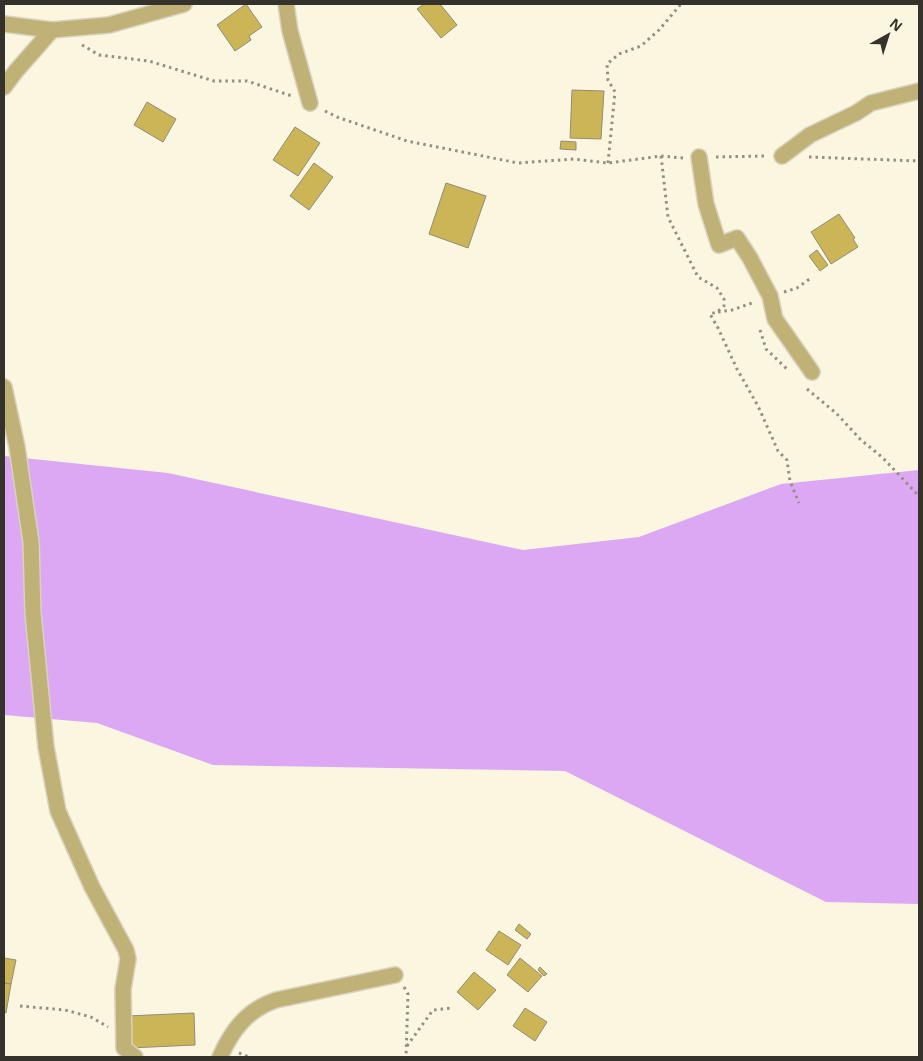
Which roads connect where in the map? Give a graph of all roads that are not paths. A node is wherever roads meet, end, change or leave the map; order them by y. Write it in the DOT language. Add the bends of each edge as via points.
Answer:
graph roads {
  1 [pos="184,4"];
  2 [pos="286,4"];
  3 [pos="4,24"];
  4 [pos="52,30"];
  5 [pos="4,87"];
  6 [pos="919,91"];
  7 [pos="310,103"];
  8 [pos="782,156"];
  9 [pos="699,158"];
  10 [pos="812,372"];
  11 [pos="4,387"];
  12 [pos="395,975"];
  13 [pos="130,1053"];
  14 [pos="220,1057"];
  1 -- 4 [label="street" via="109,25"];
  2 -- 7 [label="street"];
  3 -- 4 [label="street"];
  4 -- 5 [label="street"];
  6 -- 8 [label="street" via="871,102 856,113 810,135"];
  9 -- 10 [label="street" via="706,204 719,245 737,238 770,296 775,319"];
  11 -- 13 [label="street" via="17,447 31,542 46,747 58,811 126,950 128,959 122,989"];
  12 -- 14 [label="street" via="261,1005 238,1027"];
}
